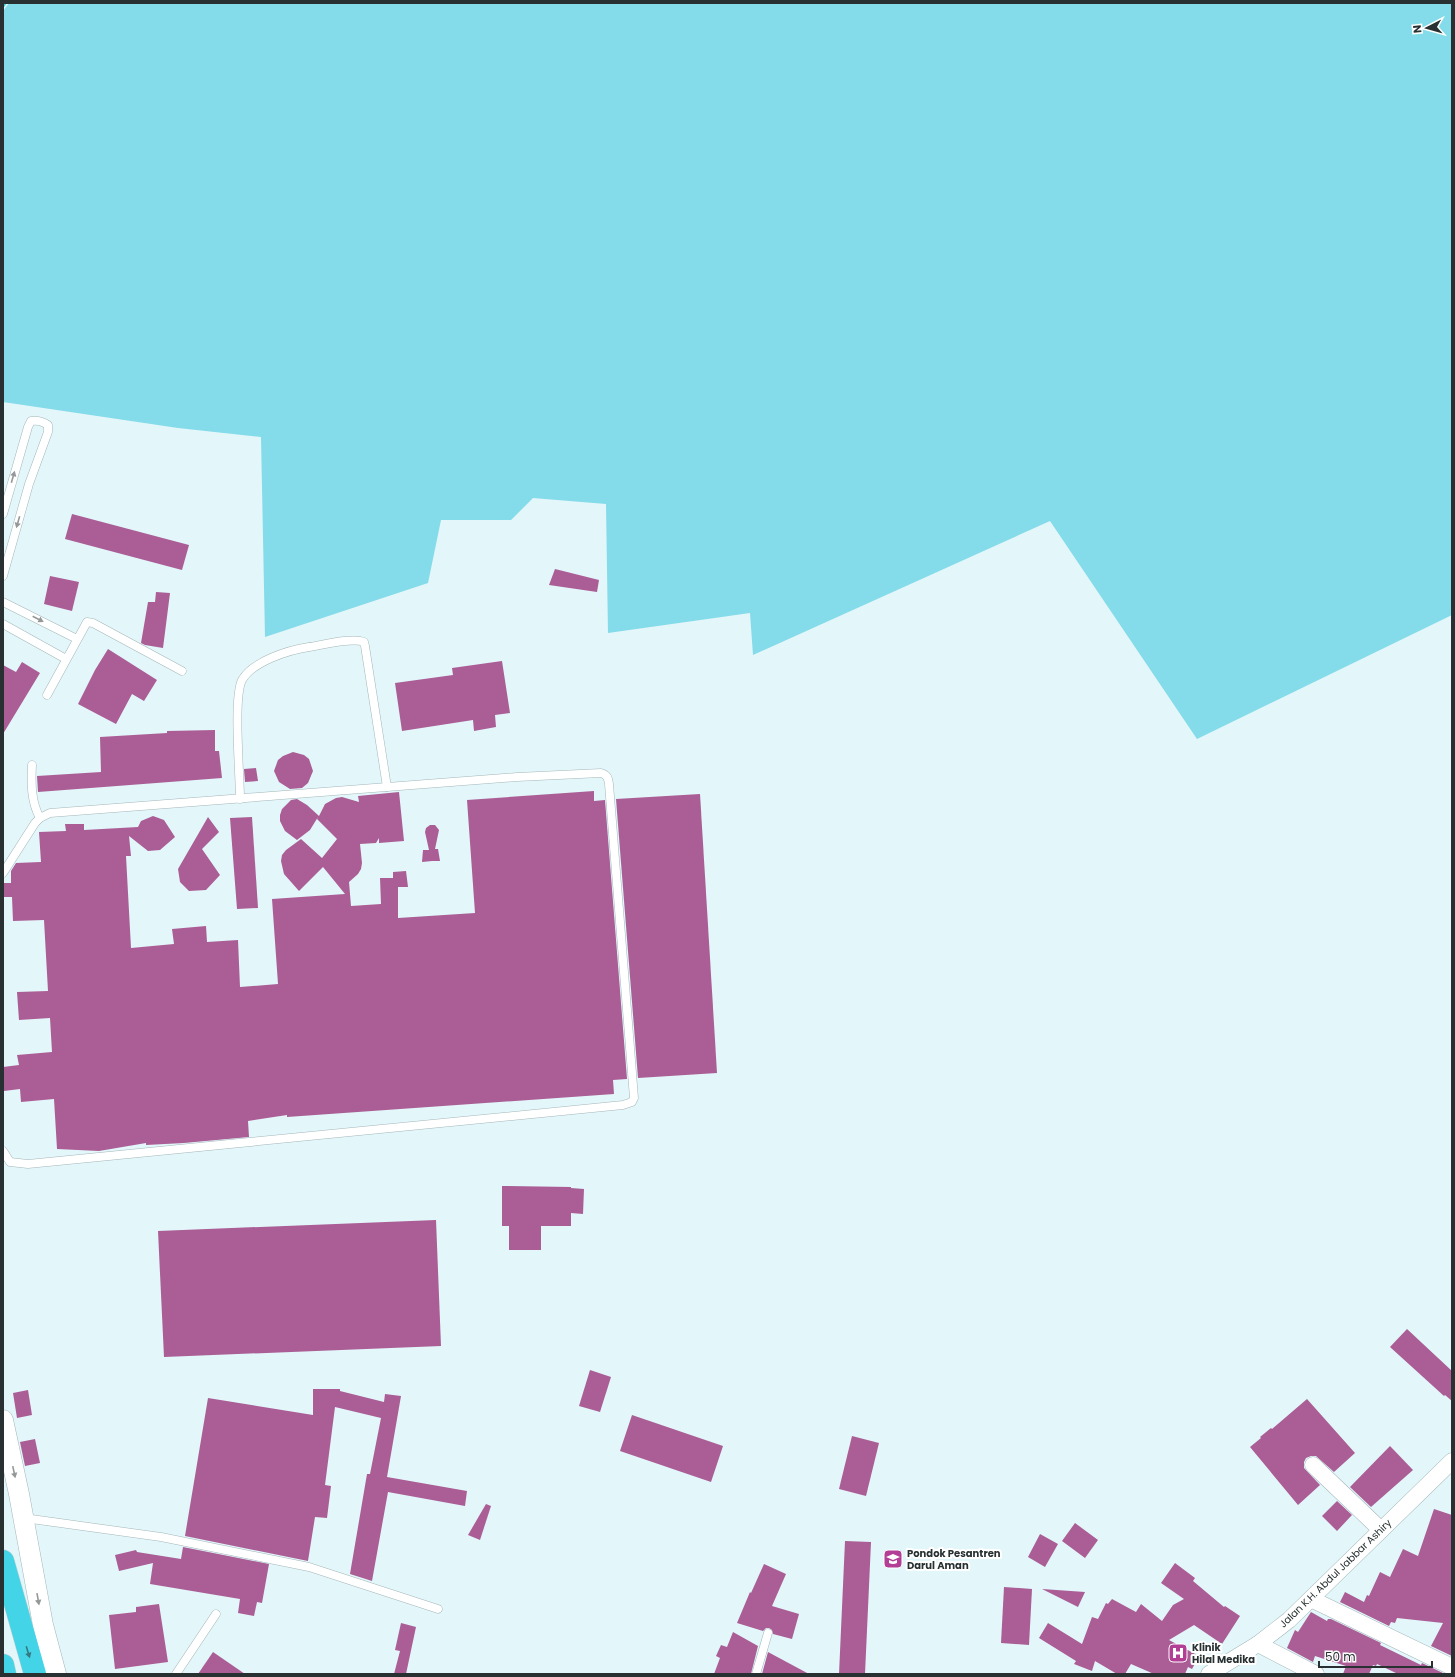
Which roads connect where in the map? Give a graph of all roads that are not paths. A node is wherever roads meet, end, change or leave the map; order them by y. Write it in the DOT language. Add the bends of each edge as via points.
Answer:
graph roads {
  1 [pos="3,514"];
  2 [pos="3,576"];
  3 [pos="3,602"];
  4 [pos="3,624"];
  5 [pos="77,639"];
  6 [pos="66,659"];
  7 [pos="182,671"];
  8 [pos="47,695"];
  9 [pos="32,765"];
  10 [pos="387,787"];
  11 [pos="240,799"];
  12 [pos="40,818"];
  13 [pos="3,873"];
  14 [pos="3,1151"];
  15 [pos="3,1420"];
  16 [pos="1313,1464"];
  17 [pos="1449,1469"];
  18 [pos="23,1518"];
  19 [pos="1381,1530"];
  20 [pos="3,1561"];
  21 [pos="1311,1599"];
  22 [pos="438,1609"];
  23 [pos="216,1614"];
  24 [pos="768,1633"];
  25 [pos="1258,1644"];
  26 [pos="3,1665"];
  27 [pos="1452,1667"];
  28 [pos="6,1674"];
  29 [pos="35,1674"];
  30 [pos="56,1674"];
  31 [pos="176,1674"];
  32 [pos="756,1674"];
  33 [pos="1209,1674"];
  34 [pos="1316,1674"];
  1 -- 2 [label="lane, one-way" via="28,427 31,421 43,422 48,425 48,432 29,484"];
  3 -- 5 [label="lane, one-way"];
  4 -- 6 [label="lane"];
  5 -- 6 [label="lane"];
  5 -- 7 [label="lane" via="86,624 92,623"];
  6 -- 8 [label="lane"];
  9 -- 12 [label="lane" via="33,798"];
  10 -- 11 [label="lane"];
  10 -- 11 [label="lane" via="365,646 364,642 359,640 304,648 272,658 257,665 243,680 238,691"];
  10 -- 14 [label="lane" via="517,777 606,774 634,1098 632,1102 623,1105 28,1164 10,1162"];
  11 -- 12 [label="lane" via="50,813"];
  12 -- 13 [label="lane"];
  15 -- 18 [label="street, one-way"];
  16 -- 19 [label="street"];
  17 -- 19 [label="street, Jalan K.H. Abdul Jabbar Ashiry"];
  18 -- 22 [label="lane" via="161,1537 309,1566"];
  18 -- 30 [label="street, one-way" via="43,1625"];
  19 -- 21 [label="street, Jalan K.H. Abdul Jabbar Ashiry"];
  20 -- 29 [label="highway, one-way"];
  21 -- 25 [label="street, Jalan K.H. Abdul Jabbar Ashiry"];
  21 -- 27 [label="street"];
  23 -- 31 [label="lane"];
  24 -- 32 [label="lane"];
  25 -- 33 [label="street, Jalan K.H. Abdul Jabbar Ashiry"];
  25 -- 34 [label="street"];
  26 -- 28 [label="highway"];
}
